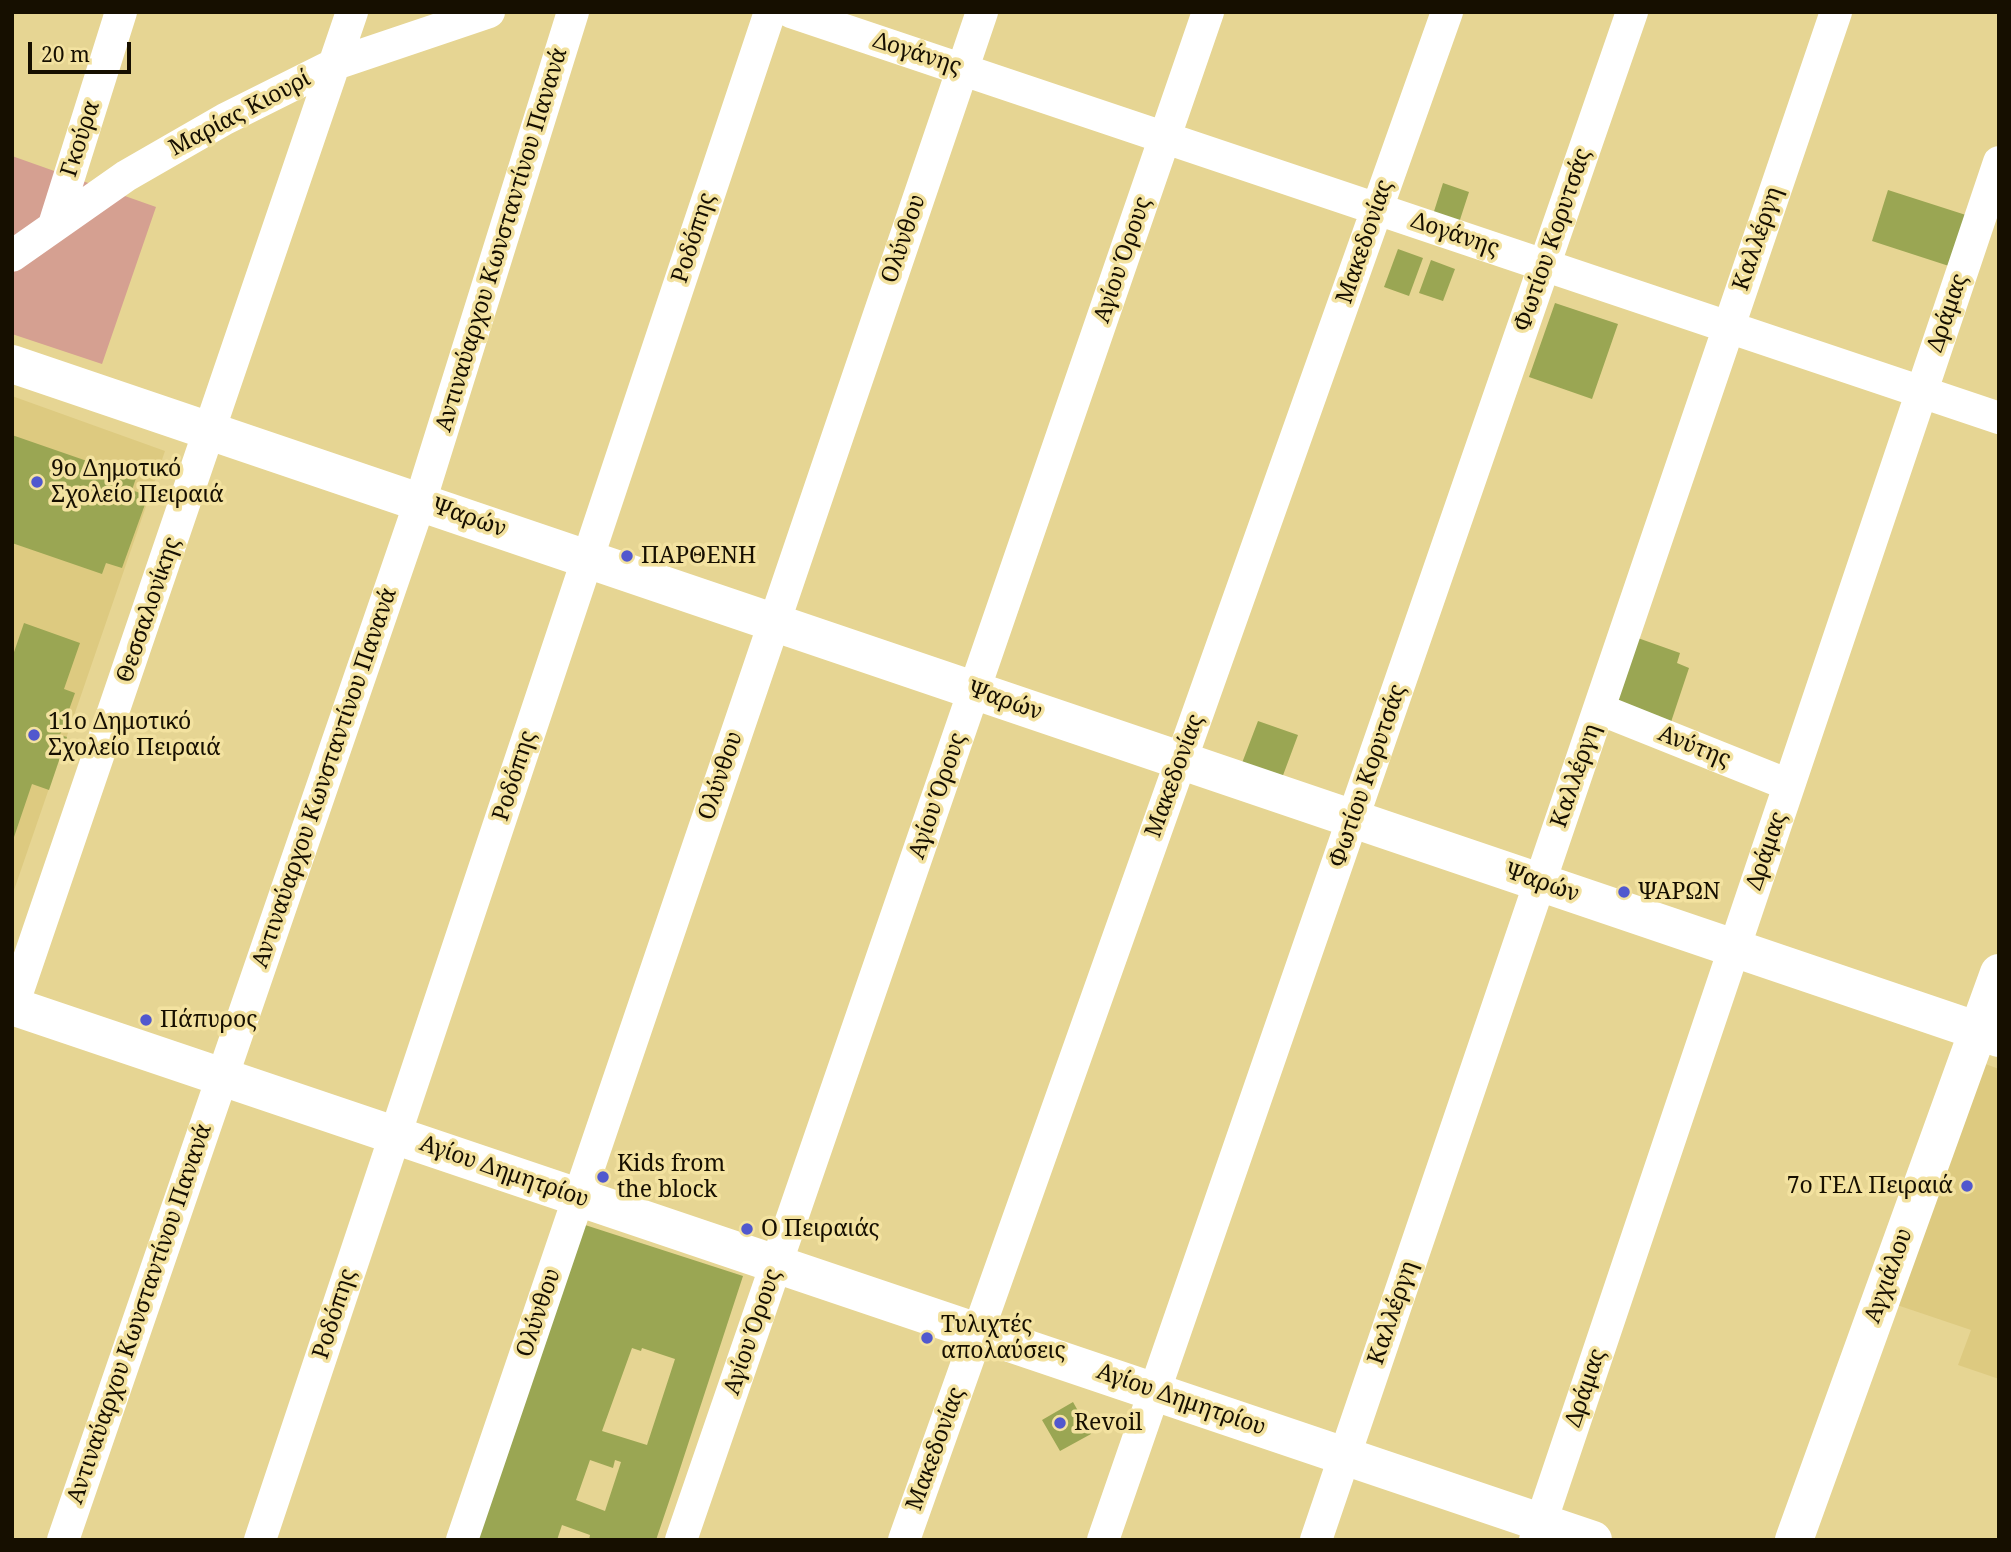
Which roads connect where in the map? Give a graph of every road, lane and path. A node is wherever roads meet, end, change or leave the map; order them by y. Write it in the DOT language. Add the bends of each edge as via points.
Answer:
graph roads {
  1 [pos="121,12"];
  2 [pos="352,12"];
  3 [pos="489,12"];
  4 [pos="573,12"];
  5 [pos="770,12"];
  6 [pos="791,12"];
  7 [pos="982,12"];
  8 [pos="1208,12"];
  9 [pos="1447,12"];
  10 [pos="1632,12"];
  11 [pos="1836,12"];
  12 [pos="335,64"];
  13 [pos="962,69"];
  14 [pos="1165,138"];
  15 [pos="1999,162"];
  16 [pos="1377,209"];
  17 [pos="54,225"];
  18 [pos="12,257"];
  19 [pos="1545,265"];
  20 [pos="1728,327"];
  21 [pos="12,364"];
  22 [pos="1921,392"];
  23 [pos="1999,418"];
  24 [pos="210,430"];
  25 [pos="420,502"];
  26 [pos="587,559"];
  27 [pos="774,622"];
  28 [pos="974,690"];
  29 [pos="1599,709"];
  30 [pos="1181,760"];
  31 [pos="1790,785"];
  32 [pos="1353,819"];
  33 [pos="1540,882"];
  34 [pos="1734,948"];
  35 [pos="1999,973"];
  36 [pos="12,1007"];
  37 [pos="1988,1035"];
  38 [pos="222,1077"];
  39 [pos="395,1135"];
  40 [pos="578,1197"];
  41 [pos="776,1264"];
  42 [pos="978,1331"];
  43 [pos="1154,1391"];
  44 [pos="1345,1456"];
  45 [pos="1538,1531"];
  46 [pos="63,1540"];
  47 [pos="260,1540"];
  48 [pos="462,1540"];
  49 [pos="681,1540"];
  50 [pos="904,1540"];
  51 [pos="1103,1540"];
  52 [pos="1316,1540"];
  53 [pos="1593,1540"];
  54 [pos="1794,1540"];
  1 -- 17 [label="street, Γκούρα"];
  2 -- 12 [label="street, Θεσσαλονίκης"];
  3 -- 12 [label="street, Μαρίας Κιουρί"];
  4 -- 25 [label="street, Αντιναύαρχου Κωνσταντίνου Πανανά"];
  5 -- 26 [label="street, Ροδόπης"];
  6 -- 13 [label="street, Δογάνης"];
  7 -- 13 [label="street, Ολύνθου"];
  8 -- 14 [label="street, Αγίου Όρους"];
  9 -- 16 [label="street, Μακεδονίας"];
  10 -- 19 [label="street, Φωτίου Κορυτσάς"];
  11 -- 20 [label="street, Καλλέργη"];
  12 -- 17 [label="street, Μαρίας Κιουρί" via="225,119 126,176"];
  12 -- 24 [label="street, Θεσσαλονίκης"];
  13 -- 14 [label="street, Δογάνης"];
  13 -- 27 [label="street, Ολύνθου"];
  14 -- 16 [label="street, Δογάνης"];
  14 -- 28 [label="street, Αγίου Όρους"];
  15 -- 22 [label="street, Δράμας"];
  16 -- 19 [label="street, Δογάνης"];
  16 -- 30 [label="street, Μακεδονίας"];
  17 -- 18 [label="street, Μαρίας Κιουρί"];
  19 -- 20 [label="street, Δογάνης"];
  19 -- 32 [label="street, Φωτίου Κορυτσάς"];
  20 -- 22 [label="street, Δογάνης"];
  20 -- 29 [label="street, Καλλέργη"];
  21 -- 24 [label="main road, Ψαρών"];
  22 -- 23 [label="street, Δογάνης"];
  22 -- 31 [label="street, Δράμας"];
  24 -- 25 [label="main road, Ψαρών"];
  24 -- 36 [label="street, Θεσσαλονίκης"];
  25 -- 26 [label="main road, Ψαρών"];
  25 -- 38 [label="street, Αντιναύαρχου Κωνσταντίνου Πανανά"];
  26 -- 27 [label="main road, Ψαρών"];
  26 -- 39 [label="street, Ροδόπης"];
  27 -- 28 [label="main road, Ψαρών"];
  27 -- 40 [label="street, Ολύνθου"];
  28 -- 30 [label="main road, Ψαρών"];
  28 -- 41 [label="street, Αγίου Όρους"];
  29 -- 31 [label="street, Ανύτης"];
  29 -- 33 [label="street, Καλλέργη"];
  30 -- 32 [label="main road, Ψαρών"];
  30 -- 42 [label="street, Μακεδονίας"];
  31 -- 34 [label="street, Δράμας"];
  32 -- 33 [label="main road, Ψαρών"];
  32 -- 43 [label="street, Φωτίου Κορυτσάς"];
  33 -- 34 [label="main road, Ψαρών"];
  33 -- 44 [label="street, Καλλέργη"];
  34 -- 37 [label="main road, Ψαρών"];
  34 -- 45 [label="street, Δράμας"];
  35 -- 37 [label="main road, Αγχιάλου"];
  36 -- 38 [label="main road, Αγίου Δημητρίου"];
  37 -- 54 [label="main road, Αγχιάλου"];
  38 -- 39 [label="main road, Αγίου Δημητρίου"];
  38 -- 46 [label="street, Αντιναύαρχου Κωνσταντίνου Πανανά"];
  39 -- 40 [label="main road, Αγίου Δημητρίου"];
  39 -- 47 [label="street, Ροδόπης"];
  40 -- 41 [label="main road, Αγίου Δημητρίου"];
  40 -- 48 [label="street, Ολύνθου"];
  41 -- 42 [label="main road, Αγίου Δημητρίου"];
  41 -- 49 [label="street, Αγίου Όρους"];
  42 -- 43 [label="main road, Αγίου Δημητρίου"];
  42 -- 50 [label="street, Μακεδονίας"];
  43 -- 44 [label="main road, Αγίου Δημητρίου"];
  43 -- 51 [label="street, Φωτίου Κορυτσάς"];
  44 -- 45 [label="main road, Αγίου Δημητρίου"];
  44 -- 52 [label="street, Καλλέργη"];
  45 -- 53 [label="main road, Αγίου Δημητρίου"];
}
